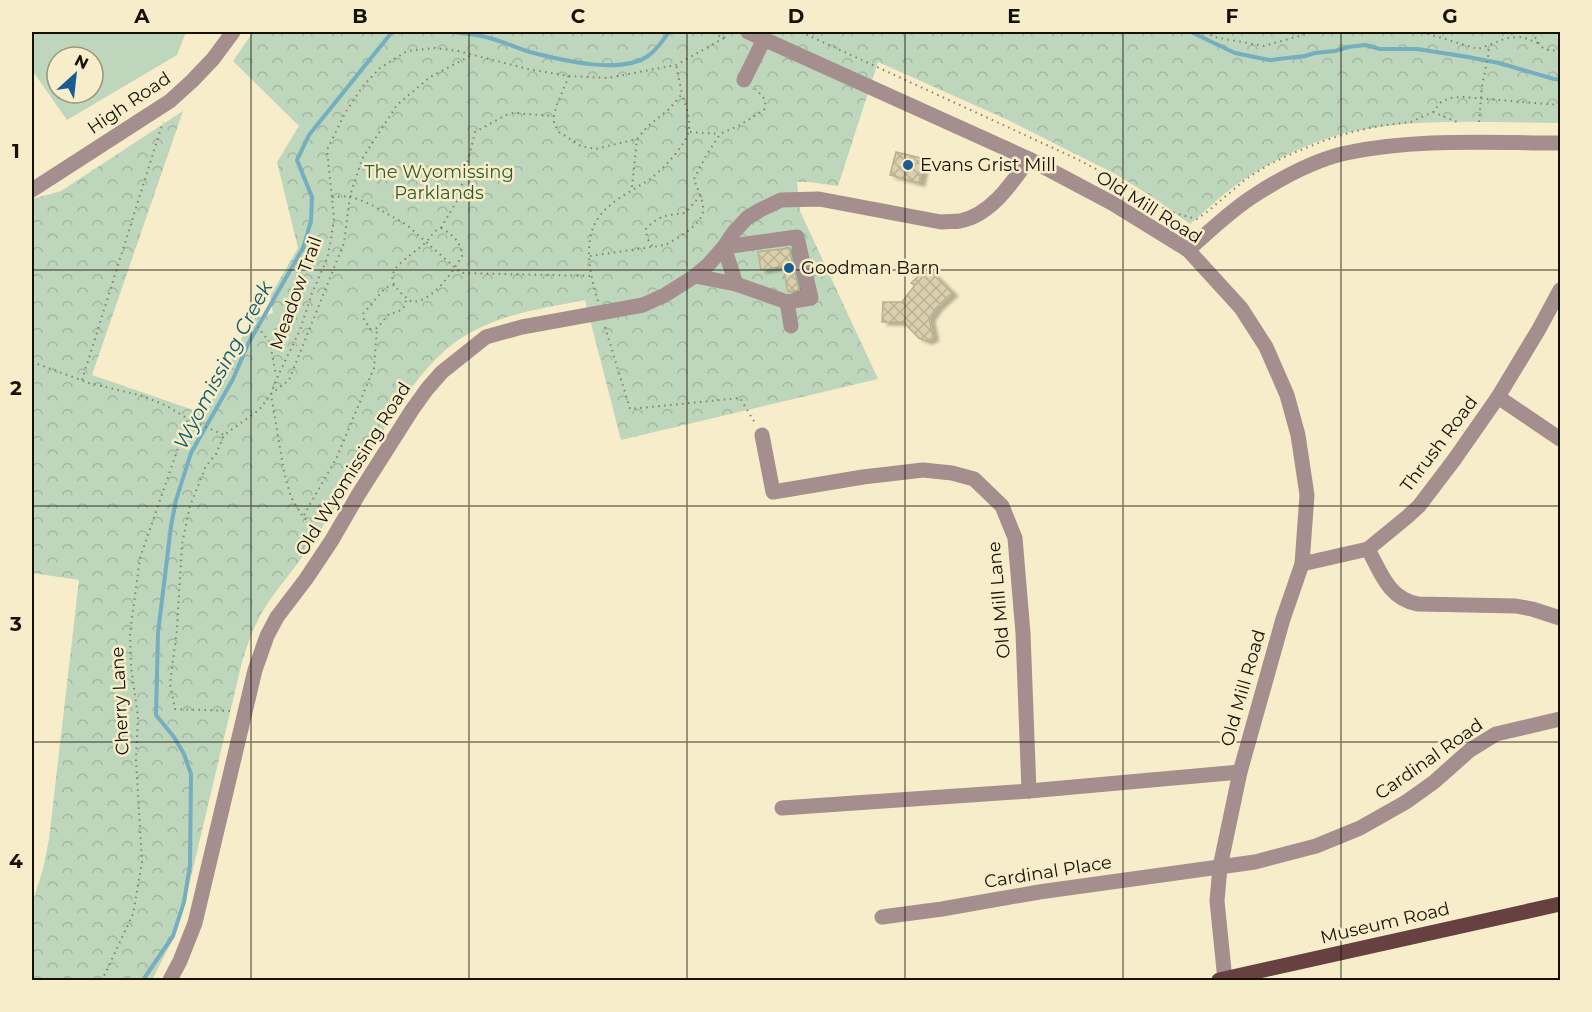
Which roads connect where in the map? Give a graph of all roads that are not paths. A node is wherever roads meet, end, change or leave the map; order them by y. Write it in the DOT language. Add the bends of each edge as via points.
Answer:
graph roads {
  1 [pos="233,32"];
  2 [pos="748,32"];
  3 [pos="764,39"];
  4 [pos="744,80"];
  5 [pos="1560,143"];
  6 [pos="1029,159"];
  7 [pos="32,190"];
  8 [pos="724,247"];
  9 [pos="1188,250"];
  10 [pos="695,276"];
  11 [pos="736,284"];
  12 [pos="1560,293"];
  13 [pos="787,302"];
  14 [pos="791,326"];
  15 [pos="1498,397"];
  16 [pos="762,435"];
  17 [pos="1560,439"];
  18 [pos="1368,549"];
  19 [pos="1302,564"];
  20 [pos="1560,618"];
  21 [pos="1560,719"];
  22 [pos="1240,772"];
  23 [pos="1029,791"];
  24 [pos="782,808"];
  25 [pos="1220,867"];
  26 [pos="1560,904"];
  27 [pos="882,917"];
  28 [pos="1223,980"];
  29 [pos="170,981"];
  1 -- 7 [label="street, High Road" via="213,59 170,101"];
  2 -- 3 [label="street, Old Mill Road"];
  3 -- 4 [label="street"];
  3 -- 6 [label="street, Old Mill Road"];
  5 -- 9 [label="street" via="1420,143 1345,153 1292,173 1256,194"];
  6 -- 8 [label="street, Old Wyomissing Road" via="994,201 961,221 941,222 819,199 781,201 742,223"];
  6 -- 9 [label="street, Old Mill Road" via="1112,203"];
  8 -- 10 [label="street, Old Wyomissing Road"];
  8 -- 11 [label="street"];
  8 -- 13 [label="street" via="797,237 811,298"];
  9 -- 19 [label="street, Old Mill Road" via="1241,308 1266,347 1287,395 1307,495"];
  10 -- 11 [label="street"];
  10 -- 29 [label="street, Old Wyomissing Road" via="643,304 522,327 486,338 442,372 427,389 267,636 255,670 195,923"];
  11 -- 13 [label="street"];
  12 -- 15 [label="street, Thrush Road"];
  13 -- 14 [label="street"];
  15 -- 17 [label="street"];
  15 -- 18 [label="street, Thrush Road" via="1431,491"];
  16 -- 23 [label="street, Old Mill Lane" via="773,492 923,470 974,479 1002,506 1015,538"];
  18 -- 19 [label="street, Thrush Road"];
  18 -- 20 [label="street" via="1391,589 1403,600 1418,604 1516,606"];
  19 -- 22 [label="street, Old Mill Road"];
  21 -- 25 [label="street, Cardinal Road" via="1488,738 1406,802 1339,838 1279,857"];
  22 -- 23 [label="street"];
  22 -- 25 [label="street, Old Mill Road"];
  23 -- 24 [label="street"];
  25 -- 27 [label="street, Cardinal Place"];
  25 -- 28 [label="street, Old Mill Road" via="1216,901"];
  26 -- 28 [label="main road, Museum Road"];
}
